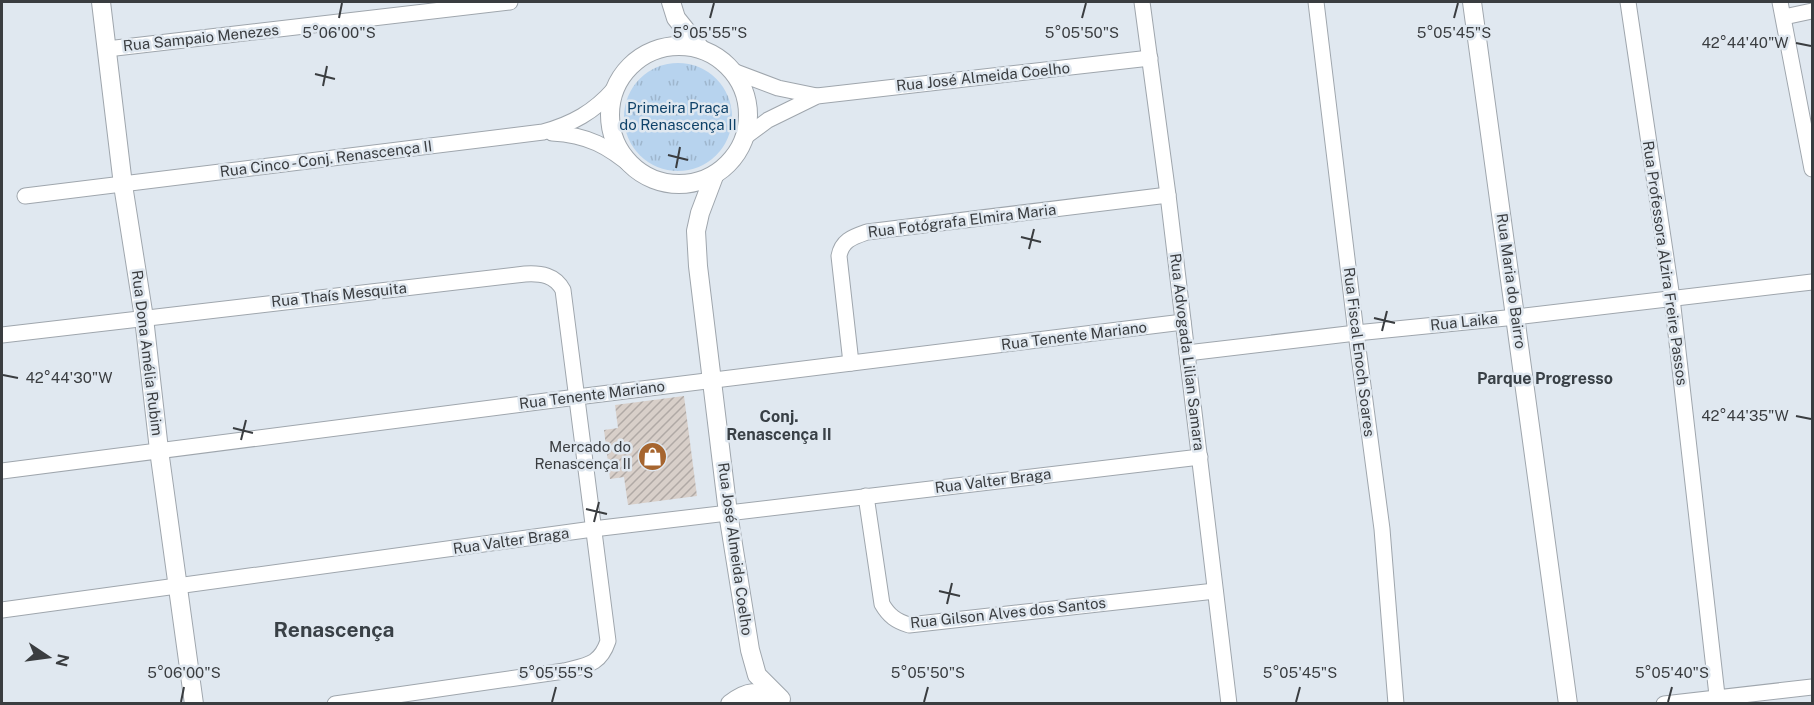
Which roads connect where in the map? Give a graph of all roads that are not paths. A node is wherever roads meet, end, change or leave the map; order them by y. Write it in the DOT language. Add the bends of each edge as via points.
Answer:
graph roads {
  1 [pos="101,2"];
  2 [pos="510,2"];
  3 [pos="671,2"];
  4 [pos="1142,2"];
  5 [pos="1316,2"];
  6 [pos="1472,2"];
  7 [pos="1628,2"];
  8 [pos="1780,2"];
  9 [pos="1812,11"];
  10 [pos="1784,17"];
  11 [pos="700,48"];
  12 [pos="107,49"];
  13 [pos="1150,58"];
  14 [pos="733,71"];
  15 [pos="614,89"];
  16 [pos="817,96"];
  17 [pos="543,132"];
  18 [pos="745,137"];
  19 [pos="1810,149"];
  20 [pos="635,169"];
  21 [pos="1812,169"];
  22 [pos="714,176"];
  23 [pos="123,185"];
  24 [pos="1167,195"];
  25 [pos="25,196"];
  26 [pos="1812,282"];
  27 [pos="1672,298"];
  28 [pos="1516,317"];
  29 [pos="144,318"];
  30 [pos="1183,322"];
  31 [pos="1356,333"];
  32 [pos="2,335"];
  33 [pos="1187,353"];
  34 [pos="850,363"];
  35 [pos="712,380"];
  36 [pos="577,397"];
  37 [pos="159,450"];
  38 [pos="1200,458"];
  39 [pos="2,471"];
  40 [pos="866,496"];
  41 [pos="728,513"];
  42 [pos="593,529"];
  43 [pos="178,587"];
  44 [pos="1215,591"];
  45 [pos="2,610"];
  46 [pos="1812,687"];
  47 [pos="1718,700"];
  48 [pos="783,701"];
  49 [pos="194,704"];
  50 [pos="335,704"];
  51 [pos="730,704"];
  52 [pos="1229,704"];
  53 [pos="1396,704"];
  54 [pos="1568,704"];
  55 [pos="1664,704"];
  1 -- 12 [label="street, Rua Dona Amélia Rubim"];
  2 -- 12 [label="street, Rua Sampaio Menezes"];
  3 -- 11 [label="street" via="676,18"];
  4 -- 13 [label="street, Rua Advogada Lilian Samara"];
  5 -- 31 [label="street, Rua Fiscal Enoch Soares"];
  6 -- 28 [label="street, Rua Maria do Bairro"];
  7 -- 27 [label="street, Rua Professora Alzira Freire Passos"];
  8 -- 10 [label="street"];
  9 -- 10 [label="street"];
  10 -- 19 [label="street"];
  11 -- 14 [label="street" via="721,58"];
  11 -- 15 [label="street" via="673,45 655,49 624,72"];
  12 -- 23 [label="street, Rua Dona Amélia Rubim"];
  13 -- 16 [label="street, Rua José Almeida Coelho"];
  13 -- 24 [label="street, Rua Advogada Lilian Samara"];
  14 -- 16 [label="street" via="778,88"];
  14 -- 18 [label="street" via="745,90 748,106"];
  15 -- 17 [label="street, Rua Cinco - Conj. Renascença II" via="580,119"];
  15 -- 20 [label="street" via="612,133 620,153"];
  16 -- 18 [label="street" via="777,115"];
  17 -- 20 [label="street" via="599,143"];
  17 -- 23 [label="street, Rua Cinco - Conj. Renascença II"];
  18 -- 22 [label="street" via="736,155"];
  19 -- 21 [label="street"];
  20 -- 22 [label="street" via="668,184 687,184"];
  22 -- 35 [label="street, Rua José Almeida Coelho" via="696,231"];
  23 -- 25 [label="street, Rua Cinco - Conj. Renascença II"];
  23 -- 29 [label="street, Rua Dona Amélia Rubim"];
  24 -- 30 [label="street, Rua Advogada Lilian Samara"];
  24 -- 34 [label="street, Rua Fotógrafa Elmira Maria" via="867,232 849,238 839,256"];
  26 -- 27 [label="street, Rua Laika"];
  27 -- 28 [label="street, Rua Laika"];
  27 -- 47 [label="street, Rua Professora Alzira Freire Passos"];
  28 -- 31 [label="street, Rua Laika"];
  28 -- 54 [label="street, Rua Maria do Bairro"];
  29 -- 32 [label="street, Rua Thaís Mesquita"];
  29 -- 36 [label="street, Rua Thaís Mesquita" via="542,274 556,280 563,290"];
  29 -- 37 [label="street, Rua Dona Amélia Rubim"];
  30 -- 33 [label="street, Rua Advogada Lilian Samara"];
  30 -- 34 [label="street, Rua Tenente Mariano"];
  31 -- 33 [label="street, Rua Laika"];
  31 -- 53 [label="street, Rua Fiscal Enoch Soares" via="1383,529"];
  33 -- 38 [label="street, Rua Advogada Lilian Samara"];
  34 -- 35 [label="street, Rua Tenente Mariano"];
  35 -- 36 [label="street, Rua Tenente Mariano"];
  35 -- 41 [label="street, Rua José Almeida Coelho"];
  36 -- 37 [label="street, Rua Tenente Mariano"];
  36 -- 42 [label="street, Rua Thaís Mesquita"];
  37 -- 39 [label="street, Rua Tenente Mariano"];
  37 -- 43 [label="street, Rua Dona Amélia Rubim"];
  38 -- 40 [label="street, Rua Valter Braga"];
  38 -- 44 [label="street, Rua Advogada Lilian Samara"];
  40 -- 41 [label="street, Rua Valter Braga"];
  40 -- 44 [label="street, Rua Gilson Alves dos Santos" via="882,604 893,619 909,625"];
  41 -- 42 [label="street, Rua Valter Braga"];
  41 -- 48 [label="street, Rua José Almeida Coelho" via="757,675"];
  42 -- 43 [label="street, Rua Valter Braga"];
  42 -- 50 [label="street, Rua Thaís Mesquita" via="608,641 597,661 564,671"];
  43 -- 45 [label="street, Rua Valter Braga"];
  43 -- 49 [label="street, Rua Dona Amélia Rubim"];
  44 -- 52 [label="street, Rua Advogada Lilian Samara"];
  46 -- 47 [label="street"];
  47 -- 55 [label="street"];
  48 -- 51 [label="street" via="758,693 743,694"];
}
